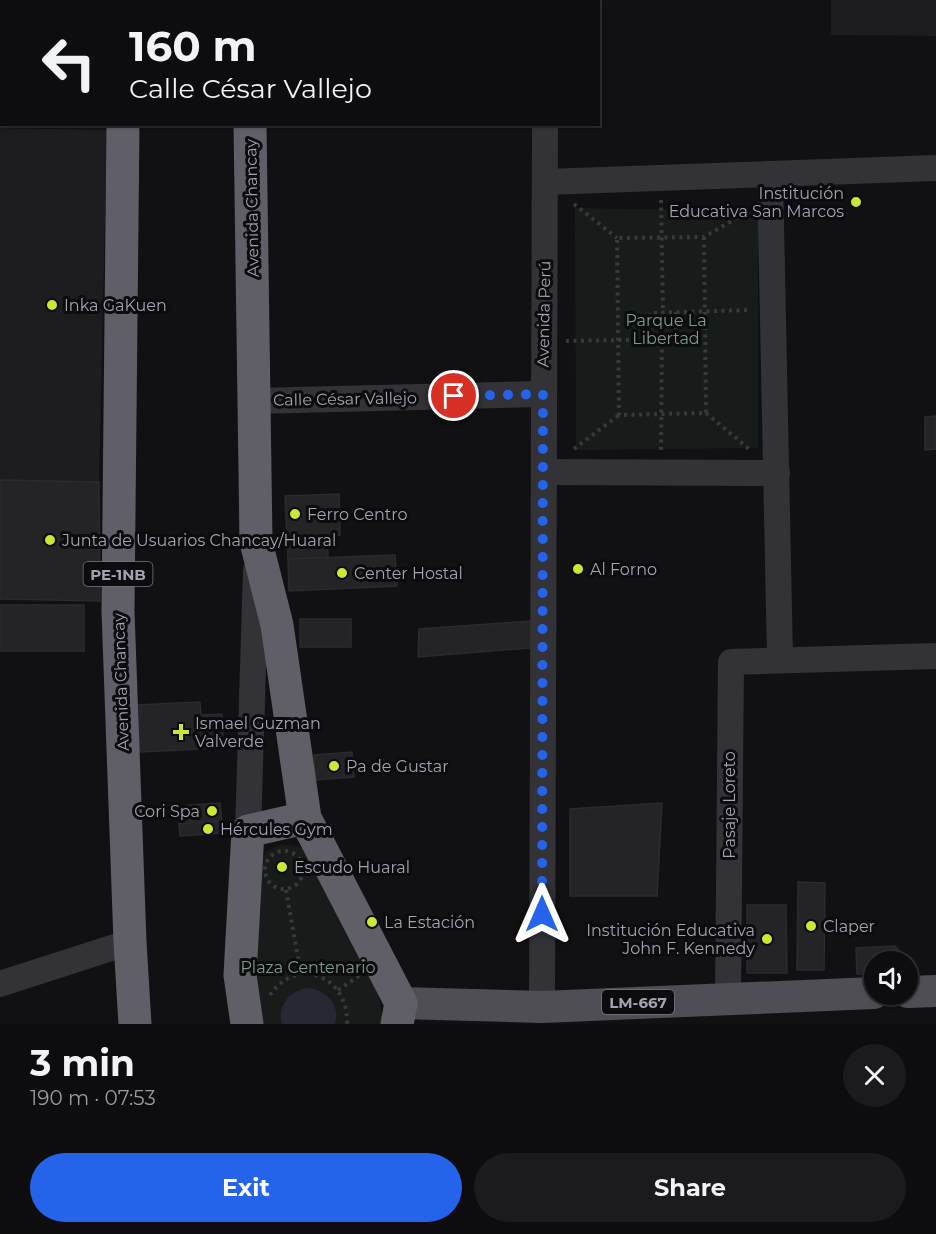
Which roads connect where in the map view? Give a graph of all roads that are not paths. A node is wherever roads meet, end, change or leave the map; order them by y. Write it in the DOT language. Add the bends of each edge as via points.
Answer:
graph roads {
  1 [pos="123,126"];
  2 [pos="250,126"];
  3 [pos="545,126"];
  4 [pos="936,168"];
  5 [pos="545,182"];
  6 [pos="771,187"];
  7 [pos="543,394"];
  8 [pos="255,401"];
  9 [pos="544,472"];
  10 [pos="777,472"];
  11 [pos="256,543"];
  12 [pos="936,656"];
  13 [pos="780,659"];
  14 [pos="305,819"];
  15 [pos="248,831"];
  16 [pos="130,942"];
  17 [pos="0,984"];
  18 [pos="936,991"];
  19 [pos="918,992"];
  20 [pos="864,993"];
  21 [pos="728,998"];
  22 [pos="542,1007"];
  23 [pos="399,1013"];
  24 [pos="135,1024"];
  25 [pos="247,1024"];
  1 -- 16 [label="highway, Avenida Chancay / PE-1NB" via="118,611"];
  2 -- 8 [label="highway, Avenida Chancay"];
  3 -- 5 [label="street, Avenida Perú"];
  4 -- 6 [label="street"];
  5 -- 6 [label="street" via="661,178"];
  5 -- 7 [label="street, Avenida Perú"];
  6 -- 10 [label="street"];
  7 -- 8 [label="street, Calle César Vallejo"];
  7 -- 9 [label="street, Avenida Perú"];
  8 -- 11 [label="highway, Avenida Chancay"];
  9 -- 10 [label="street"];
  9 -- 22 [label="street, Avenida Perú"];
  10 -- 13 [label="street"];
  11 -- 14 [label="highway, Avenida Chancay" via="277,625"];
  11 -- 15 [label="street, Avenida Chancay"];
  12 -- 13 [label="street"];
  13 -- 21 [label="street, Pasaje Loreto" via="730,662"];
  14 -- 15 [label="highway"];
  14 -- 23 [label="highway, Avenida Chancay"];
  15 -- 25 [label="highway" via="240,975"];
  16 -- 17 [label="street"];
  16 -- 24 [label="highway, Avenida Chancay / PE-1NB"];
  18 -- 19 [label="main road"];
  20 -- 21 [label="main road, LM-667"];
  21 -- 22 [label="main road, LM-667"];
  22 -- 23 [label="main road, LM-667"];
}
